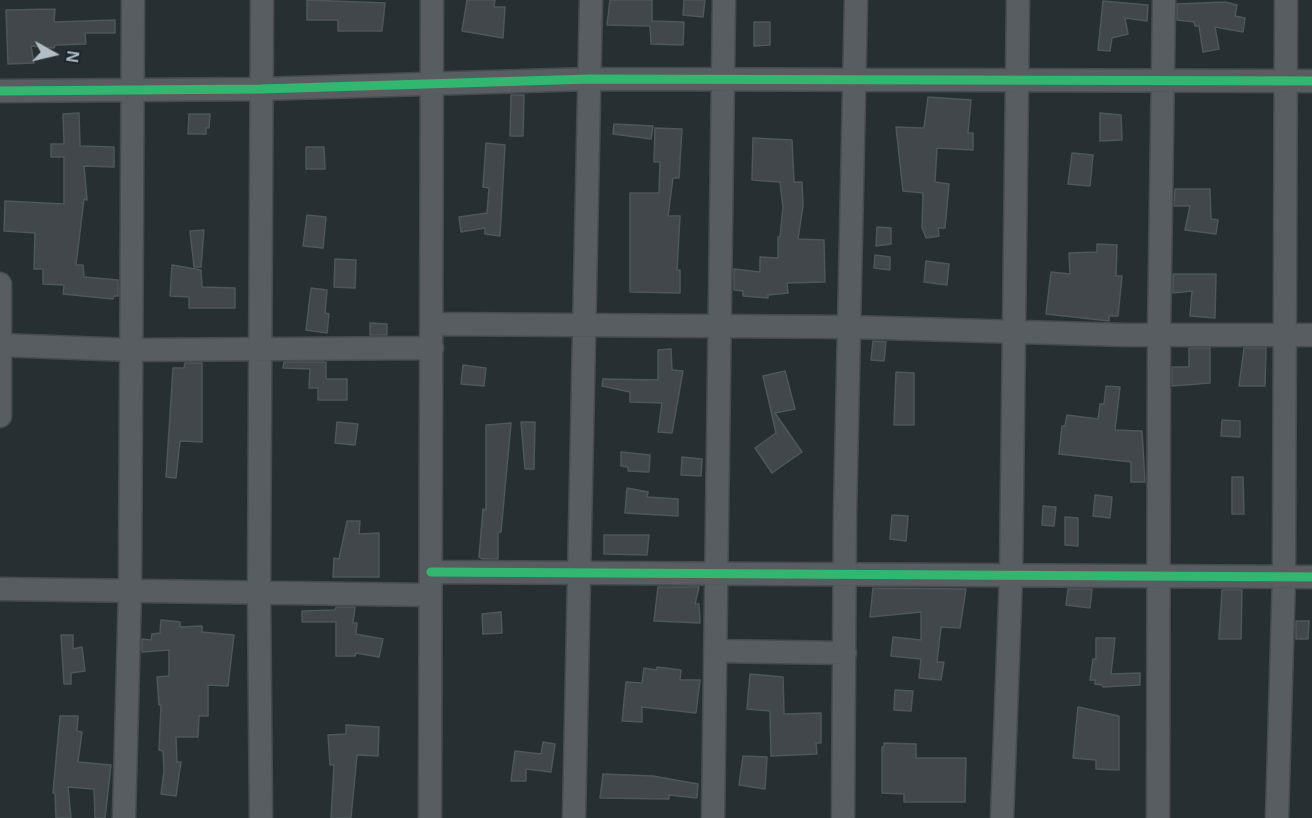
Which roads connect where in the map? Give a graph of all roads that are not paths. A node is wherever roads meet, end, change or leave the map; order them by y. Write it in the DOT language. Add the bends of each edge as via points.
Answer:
graph roads {
  1 [pos="133,0"];
  2 [pos="262,0"];
  3 [pos="432,0"];
  4 [pos="591,0"];
  5 [pos="724,0"];
  6 [pos="856,0"];
  7 [pos="1018,0"];
  8 [pos="1164,0"];
  9 [pos="1286,0"];
  10 [pos="590,79"];
  11 [pos="724,79"];
  12 [pos="855,79"];
  13 [pos="1018,79"];
  14 [pos="1163,79"];
  15 [pos="1286,81"];
  16 [pos="1312,81"];
  17 [pos="432,85"];
  18 [pos="131,88"];
  19 [pos="261,89"];
  20 [pos="0,91"];
  21 [pos="0,284"];
  22 [pos="432,324"];
  23 [pos="585,325"];
  24 [pos="720,326"];
  25 [pos="849,327"];
  26 [pos="1012,332"];
  27 [pos="1159,334"];
  28 [pos="1284,334"];
  29 [pos="1312,334"];
  30 [pos="0,345"];
  31 [pos="432,348"];
  32 [pos="259,349"];
  33 [pos="131,350"];
  34 [pos="0,417"];
  35 [pos="579,571"];
  36 [pos="431,572"];
  37 [pos="716,572"];
  38 [pos="845,572"];
  39 [pos="1011,575"];
  40 [pos="1284,575"];
  41 [pos="1312,576"];
  42 [pos="1159,577"];
  43 [pos="0,589"];
  44 [pos="130,591"];
  45 [pos="258,594"];
  46 [pos="430,595"];
  47 [pos="715,651"];
  48 [pos="845,653"];
  49 [pos="124,818"];
  50 [pos="261,818"];
  51 [pos="430,818"];
  52 [pos="574,818"];
  53 [pos="713,818"];
  54 [pos="843,818"];
  55 [pos="1002,818"];
  56 [pos="1158,818"];
  57 [pos="1277,818"];
  1 -- 18 [label="street"];
  2 -- 19 [label="street"];
  3 -- 17 [label="street"];
  4 -- 10 [label="street"];
  5 -- 11 [label="street"];
  6 -- 12 [label="street"];
  7 -- 13 [label="street"];
  8 -- 14 [label="street"];
  9 -- 15 [label="street"];
  10 -- 11 [label="street"];
  10 -- 17 [label="street"];
  10 -- 23 [label="street"];
  11 -- 12 [label="street"];
  11 -- 24 [label="street"];
  12 -- 13 [label="street"];
  12 -- 25 [label="street"];
  13 -- 14 [label="street"];
  13 -- 26 [label="street"];
  14 -- 15 [label="street"];
  14 -- 27 [label="street"];
  15 -- 16 [label="street"];
  15 -- 28 [label="street"];
  17 -- 19 [label="street"];
  17 -- 22 [label="street"];
  18 -- 19 [label="street"];
  18 -- 20 [label="street"];
  18 -- 33 [label="street"];
  19 -- 32 [label="street"];
  21 -- 30 [label="street"];
  22 -- 23 [label="street"];
  22 -- 31 [label="street"];
  23 -- 24 [label="street"];
  23 -- 35 [label="street"];
  24 -- 25 [label="street"];
  24 -- 37 [label="street"];
  25 -- 26 [label="street"];
  25 -- 38 [label="street"];
  26 -- 27 [label="street"];
  26 -- 39 [label="street"];
  27 -- 28 [label="street"];
  27 -- 42 [label="street"];
  28 -- 29 [label="street"];
  28 -- 40 [label="street"];
  30 -- 33 [label="street"];
  30 -- 34 [label="street"];
  31 -- 32 [label="street"];
  31 -- 36 [label="street"];
  32 -- 33 [label="street"];
  32 -- 45 [label="street"];
  33 -- 44 [label="street"];
  35 -- 36 [label="street"];
  35 -- 37 [label="street"];
  35 -- 52 [label="street"];
  36 -- 46 [label="street"];
  37 -- 38 [label="street"];
  37 -- 47 [label="street"];
  38 -- 39 [label="street"];
  38 -- 48 [label="street"];
  39 -- 42 [label="street"];
  39 -- 55 [label="street"];
  40 -- 41 [label="street"];
  40 -- 42 [label="street"];
  40 -- 57 [label="street"];
  42 -- 56 [label="street"];
  43 -- 44 [label="street"];
  44 -- 45 [label="street"];
  44 -- 49 [label="street"];
  45 -- 46 [label="street"];
  45 -- 50 [label="street"];
  46 -- 51 [label="street"];
  47 -- 48 [label="street"];
  47 -- 53 [label="street"];
  48 -- 54 [label="street"];
}
